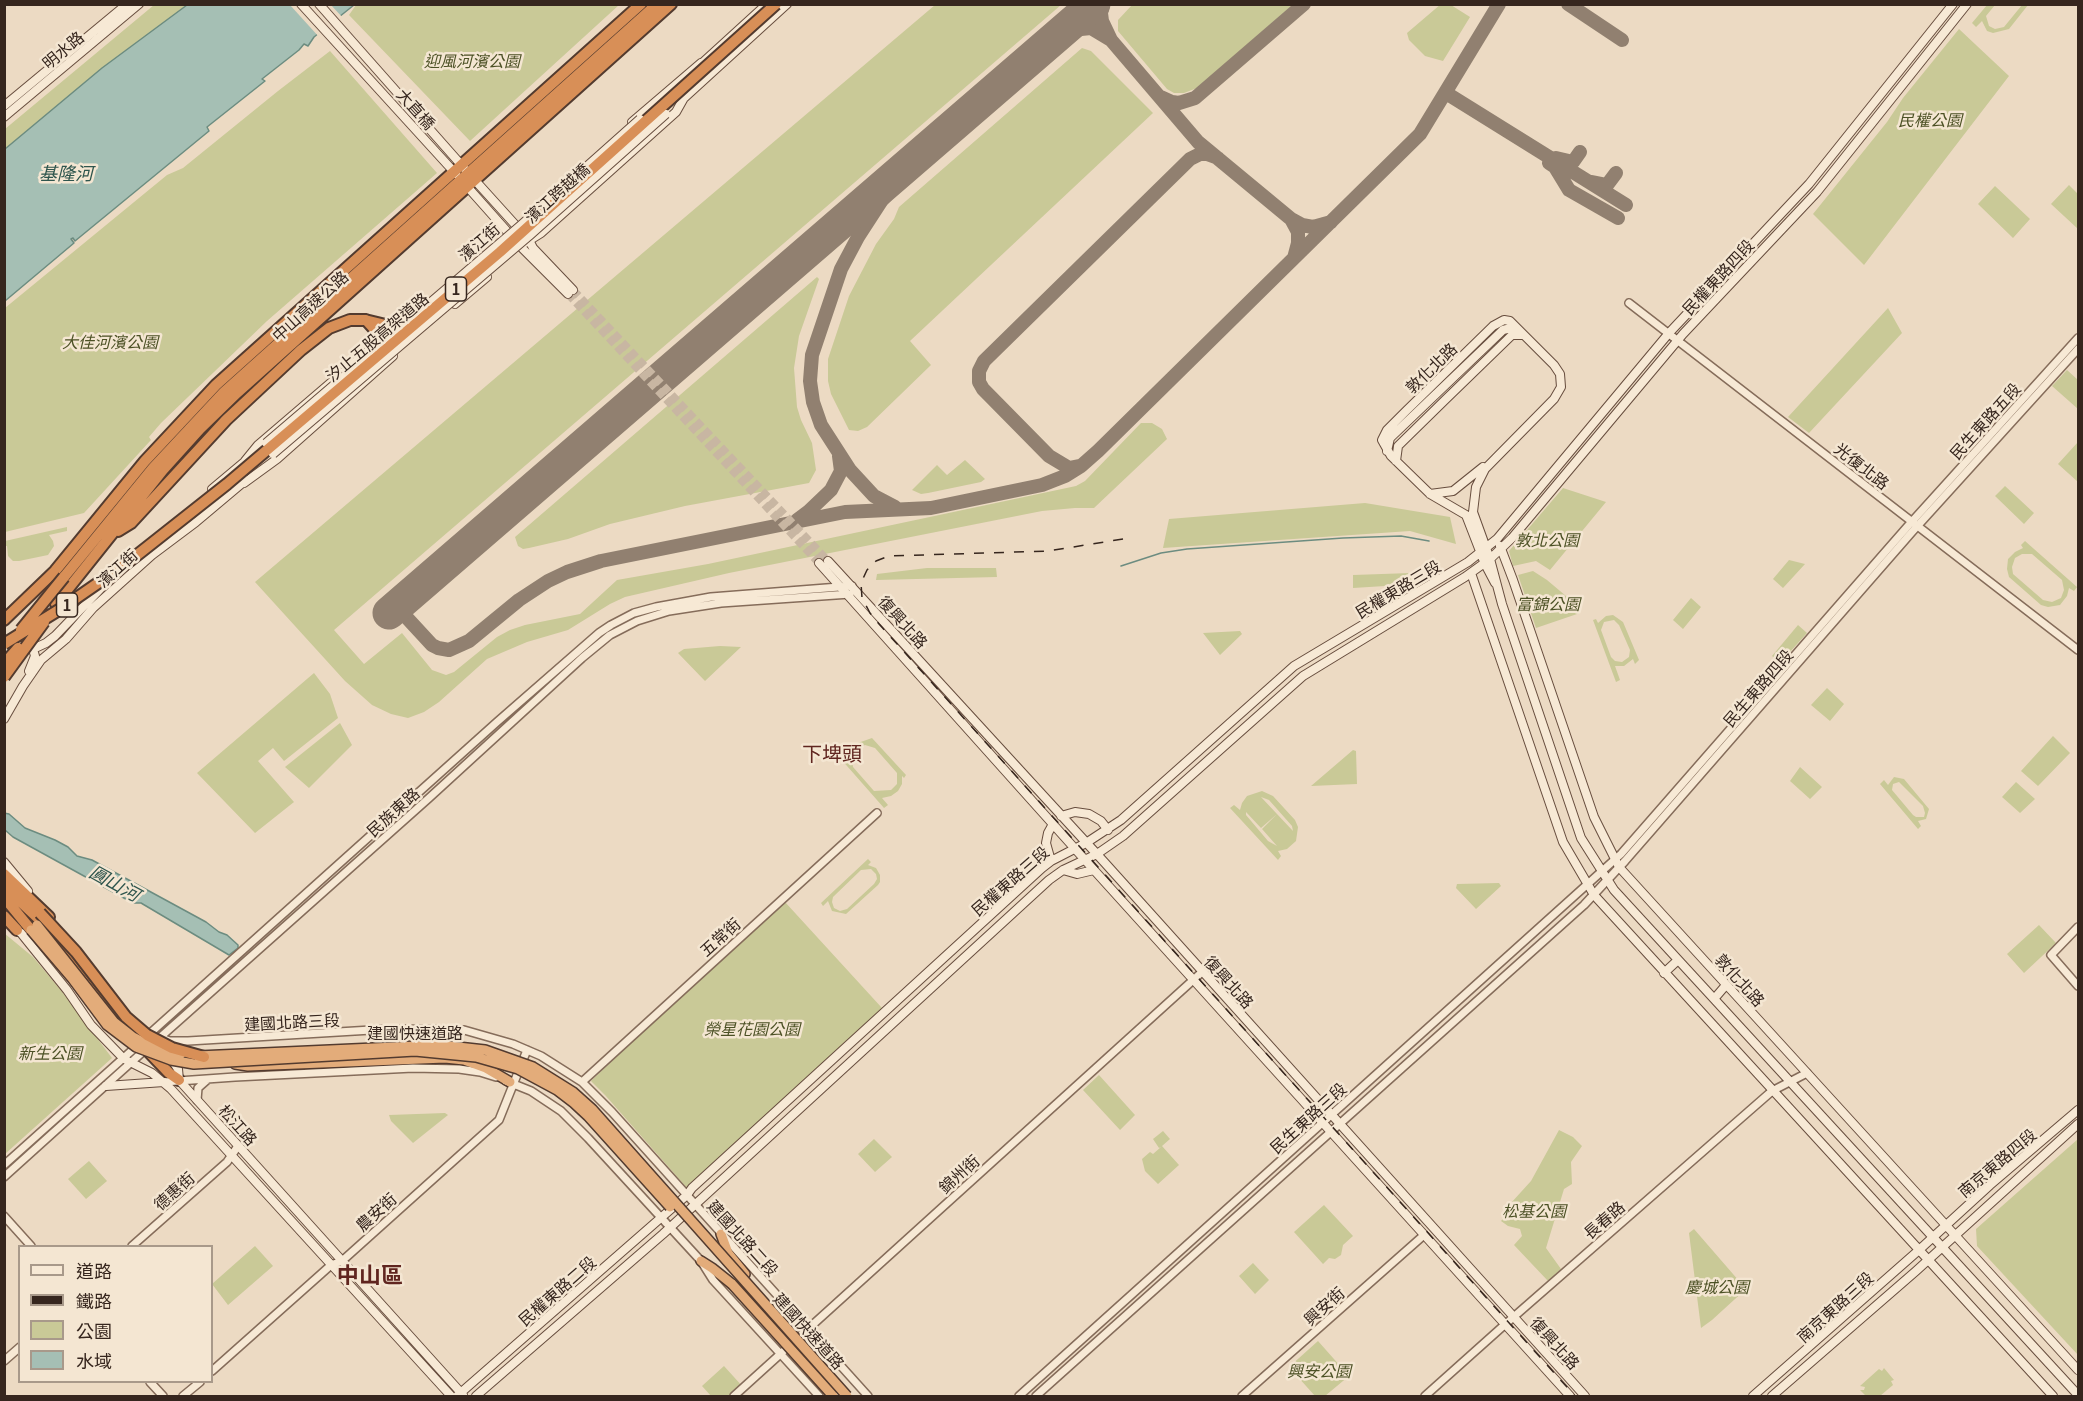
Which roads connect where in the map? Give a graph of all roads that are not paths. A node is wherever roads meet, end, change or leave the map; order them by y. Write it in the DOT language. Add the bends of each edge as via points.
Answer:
graph roads {
  1 [pos="127,4"];
  2 [pos="139,4"];
  3 [pos="301,4"];
  4 [pos="319,4"];
  5 [pos="641,4"];
  6 [pos="657,4"];
  7 [pos="671,4"];
  8 [pos="767,4"];
  9 [pos="776,4"];
  10 [pos="787,4"];
  11 [pos="1953,4"];
  12 [pos="1967,4"];
  13 [pos="701,63"];
  14 [pos="685,96"];
  15 [pos="4,106"];
  16 [pos="666,114"];
  17 [pos="4,117"];
  18 [pos="516,226"];
  19 [pos="509,234"];
  20 [pos="529,240"];
  21 [pos="521,247"];
  22 [pos="1629,303"];
  23 [pos="365,320"];
  24 [pos="398,328"];
  25 [pos="1669,333"];
  26 [pos="417,335"];
  27 [pos="1523,335"];
  28 [pos="2079,338"];
  29 [pos="1678,340"];
  30 [pos="374,346"];
  31 [pos="2079,349"];
  32 [pos="273,454"];
  33 [pos="1492,460"];
  34 [pos="245,461"];
  35 [pos="1396,461"];
  36 [pos="244,483"];
  37 [pos="1430,494"];
  38 [pos="1914,524"];
  39 [pos="111,536"];
  40 [pos="1497,539"];
  41 [pos="1501,549"];
  42 [pos="1484,551"];
  43 [pos="828,561"];
  44 [pos="1487,561"];
  45 [pos="819,563"];
  46 [pos="1471,573"];
  47 [pos="842,587"];
  48 [pos="852,591"];
  49 [pos="56,604"];
  50 [pos="4,620"];
  51 [pos="4,638"];
  52 [pos="4,644"];
  53 [pos="59,645"];
  54 [pos="33,649"];
  55 [pos="4,650"];
  56 [pos="2079,650"];
  57 [pos="4,664"];
  58 [pos="4,677"];
  59 [pos="23,686"];
  60 [pos="4,719"];
  61 [pos="877,813"];
  62 [pos="1061,816"];
  63 [pos="1053,824"];
  64 [pos="1108,830"];
  65 [pos="1086,843"];
  66 [pos="1075,849"];
  67 [pos="1097,854"];
  68 [pos="1085,860"];
  69 [pos="1051,861"];
  70 [pos="4,862"];
  71 [pos="1617,863"];
  72 [pos="1063,870"];
  73 [pos="1094,870"];
  74 [pos="1601,872"];
  75 [pos="4,874"];
  76 [pos="1607,880"];
  77 [pos="1587,884"];
  78 [pos="4,887"];
  79 [pos="1594,895"];
  80 [pos="4,897"];
  81 [pos="4,904"];
  82 [pos="4,911"];
  83 [pos="4,916"];
  84 [pos="20,916"];
  85 [pos="4,922"];
  86 [pos="275,922"];
  87 [pos="34,927"];
  88 [pos="2079,927"];
  89 [pos="60,928"];
  90 [pos="281,929"];
  91 [pos="17,930"];
  92 [pos="1678,960"];
  93 [pos="1202,972"];
  94 [pos="1664,973"];
  95 [pos="1194,980"];
  96 [pos="1726,985"];
  97 [pos="2079,986"];
  98 [pos="1714,999"];
  99 [pos="156,1037"];
  100 [pos="144,1046"];
  101 [pos="527,1050"];
  102 [pos="204,1057"];
  103 [pos="128,1060"];
  104 [pos="229,1063"];
  105 [pos="1807,1074"];
  106 [pos="210,1078"];
  107 [pos="179,1080"];
  108 [pos="164,1082"];
  109 [pos="582,1082"];
  110 [pos="1790,1082"];
  111 [pos="512,1083"];
  112 [pos="106,1086"];
  113 [pos="1772,1091"];
  114 [pos="197,1100"];
  115 [pos="2079,1110"];
  116 [pos="1332,1115"];
  117 [pos="1323,1123"];
  118 [pos="2079,1124"];
  119 [pos="1340,1125"];
  120 [pos="1332,1133"];
  121 [pos="238,1146"];
  122 [pos="232,1156"];
  123 [pos="4,1165"];
  124 [pos="4,1177"];
  125 [pos="687,1195"];
  126 [pos="694,1204"];
  127 [pos="674,1206"];
  128 [pos="682,1215"];
  129 [pos="4,1216"];
  130 [pos="661,1218"];
  131 [pos="1946,1226"];
  132 [pos="669,1227"];
  133 [pos="721,1234"];
  134 [pos="1424,1235"];
  135 [pos="1955,1235"];
  136 [pos="1933,1237"];
  137 [pos="30,1245"];
  138 [pos="133,1245"];
  139 [pos="1942,1246"];
  140 [pos="1919,1250"];
  141 [pos="1928,1259"];
  142 [pos="342,1261"];
  143 [pos="701,1262"];
  144 [pos="331,1265"];
  145 [pos="1513,1317"];
  146 [pos="1505,1324"];
  147 [pos="807,1329"];
  148 [pos="18,1349"];
  149 [pos="780,1354"];
  150 [pos="4,1361"];
  151 [pos="213,1370"];
  152 [pos="2079,1370"];
  153 [pos="151,1383"];
  154 [pos="199,1383"];
  155 [pos="461,1395"];
  156 [pos="2079,1395"];
  157 [pos="164,1396"];
  158 [pos="183,1396"];
  159 [pos="451,1396"];
  160 [pos="476,1396"];
  161 [pos="734,1396"];
  162 [pos="819,1396"];
  163 [pos="833,1396"];
  164 [pos="842,1396"];
  165 [pos="847,1396"];
  166 [pos="852,1396"];
  167 [pos="868,1396"];
  168 [pos="1019,1396"];
  169 [pos="1036,1396"];
  170 [pos="1242,1396"];
  171 [pos="1425,1396"];
  172 [pos="1570,1396"];
  173 [pos="1585,1396"];
  174 [pos="1753,1396"];
  175 [pos="1772,1396"];
  176 [pos="2053,1396"];
  1 -- 15 [label="main road, 明水路"];
  2 -- 17 [label="main road, 明水路"];
  3 -- 19 [label="main road, 大直橋"];
  4 -- 18 [label="main road, 大直橋"];
  5 -- 50 [label="highway, 1" via="216,385 145,460 55,571"];
  6 -- 55 [label="highway, 中山高速公路 / 1, bridge" via="224,392 153,468"];
  7 -- 39 [label="highway, 中山高速公路 / 1" via="237,393 163,470"];
  8 -- 13 [label="main road, 濱江街"];
  9 -- 52 [label="highway, 汐止五股高架道路 / 1, bridge" via="500,252 227,484 127,563"];
  10 -- 14 [label="main road, 濱江街"];
  11 -- 25 [label="main road, 民權東路四段" via="1809,184"];
  12 -- 29 [label="main road, 民權東路四段" via="1817,192"];
  13 -- 18 [label="main road, 濱江街"];
  13 -- 34 [label="main road, 濱江街, bridge" via="521,225"];
  14 -- 16 [label="main road, 濱江街"];
  14 -- 20 [label="main road, 濱江街" via="676,112"];
  16 -- 32 [label="main road, 濱江跨越橋, bridge"];
  18 -- 19 [label="main road, 濱江街"];
  18 -- 20 [label="main road, 大直橋"];
  19 -- 21 [label="main road, 大直橋"];
  19 -- 24 [label="main road, 濱江街"];
  20 -- 21 [label="main road, 濱江街"];
  20 -- 21 [label="main road, 大直橋" via="571,292"];
  21 -- 26 [label="main road, 濱江街"];
  22 -- 25 [label="street, 光復北路"];
  23 -- 24 [label="highway"];
  23 -- 30 [label="highway" via="376,332"];
  23 -- 39 [label="highway" via="350,320 329,328 301,350 191,455 131,523"];
  24 -- 26 [label="main road"];
  24 -- 30 [label="main road, 濱江街"];
  25 -- 29 [label="street, 光復北路"];
  25 -- 40 [label="main road, 民權東路四段"];
  26 -- 36 [label="main road, 濱江街" via="277,459"];
  27 -- 33 [label="main road, 敦化北路" via="1557,368 1561,387 1554,399"];
  27 -- 35 [label="main road, 敦化北路" via="1512,335 1448,396 1398,446"];
  27 -- 35 [label="main road, 敦化北路" via="1510,321 1493,326 1387,429 1382,440"];
  28 -- 38 [label="street, 民生東路五段"];
  29 -- 38 [label="street, 光復北路"];
  29 -- 41 [label="main road, 民權東路四段"];
  30 -- 34 [label="main road, 濱江街" via="258,445"];
  31 -- 38 [label="street, 民生東路五段"];
  32 -- 36 [label="main road, 濱江街"];
  33 -- 37 [label="main road, 敦化北路" via="1453,491"];
  33 -- 42 [label="main road, 敦化北路" via="1480,476 1473,512"];
  34 -- 54 [label="main road, 濱江街" via="113,576 50,640"];
  35 -- 37 [label="main road, 敦化北路"];
  36 -- 53 [label="main road, 濱江街" via="152,555"];
  37 -- 42 [label="main road, 敦化北路" via="1466,514"];
  38 -- 56 [label="street, 光復北路"];
  38 -- 71 [label="street, 民生東路四段"];
  39 -- 49 [label="highway, 中山高速公路 / 1"];
  40 -- 41 [label="main road, 敦化北路"];
  40 -- 42 [label="main road, 民權東路四段"];
  41 -- 44 [label="main road, 民權東路四段"];
  41 -- 71 [label="main road, 敦化北路" via="1594,817"];
  42 -- 44 [label="main road, 敦化北路"];
  42 -- 64 [label="main road, 民權東路三段" via="1294,666"];
  43 -- 48 [label="main road"];
  44 -- 46 [label="main road, 民權東路三段"];
  44 -- 74 [label="main road, 敦化北路" via="1575,822"];
  45 -- 47 [label="main road, 復興北路"];
  46 -- 67 [label="main road, 民權東路三段" via="1303,676 1123,836"];
  46 -- 77 [label="main road" via="1557,826"];
  47 -- 48 [label="main road, 復興北路"];
  47 -- 86 [label="street, 民族東路" via="711,597 634,613 611,625"];
  48 -- 62 [label="main road, 復興北路"];
  48 -- 63 [label="main road, 復興北路"];
  48 -- 90 [label="street, 民族東路" via="669,611 622,628 582,658"];
  49 -- 57 [label="highway, 中山高速公路 / 1, bridge"];
  49 -- 58 [label="highway, bridge"];
  51 -- 54 [label="main road"];
  53 -- 54 [label="main road" via="41,651"];
  53 -- 59 [label="main road, 濱江街" via="41,660"];
  54 -- 59 [label="main road" via="35,656"];
  59 -- 60 [label="main road, 濱江街"];
  61 -- 109 [label="street, 五常街"];
  62 -- 64 [label="main road" via="1089,813"];
  62 -- 65 [label="main road, 復興北路"];
  63 -- 66 [label="main road, 復興北路"];
  63 -- 69 [label="main road" via="1046,843"];
  64 -- 65 [label="main road, 民權東路三段"];
  65 -- 66 [label="main road, 民權東路三段"];
  65 -- 67 [label="main road, 復興北路"];
  66 -- 68 [label="main road, 復興北路"];
  66 -- 69 [label="main road, 民權東路三段"];
  67 -- 68 [label="main road, 民權東路三段"];
  67 -- 93 [label="main road, 復興北路"];
  68 -- 72 [label="main road, 民權東路三段"];
  68 -- 73 [label="main road, 復興北路"];
  69 -- 125 [label="main road, 民權東路三段"];
  70 -- 89 [label="main road, 松江路"];
  71 -- 74 [label="street, 民生東路三段"];
  71 -- 76 [label="street, 民生東路三段"];
  71 -- 96 [label="main road, 敦化北路"];
  72 -- 73 [label="main road" via="1077,874"];
  72 -- 126 [label="main road, 民權東路三段" via="1023,902"];
  73 -- 95 [label="main road, 復興北路"];
  74 -- 76 [label="main road, 敦化北路"];
  74 -- 77 [label="street, 民生東路三段"];
  75 -- 89 [label="highway"];
  75 -- 102 [label="highway, bridge" via="75,952 126,1017 147,1035 172,1048"];
  76 -- 79 [label="street, 民生東路三段"];
  76 -- 92 [label="main road, 敦化北路"];
  77 -- 79 [label="main road"];
  77 -- 116 [label="street, 民生東路三段"];
  78 -- 87 [label="highway"];
  78 -- 100 [label="highway" via="40,920"];
  79 -- 94 [label="main road"];
  79 -- 119 [label="street, 民生東路三段"];
  80 -- 84 [label="highway"];
  81 -- 84 [label="highway"];
  82 -- 87 [label="highway"];
  83 -- 91 [label="highway"];
  84 -- 87 [label="highway"];
  85 -- 91 [label="main road, 松江路"];
  86 -- 90 [label="street"];
  86 -- 99 [label="street, 民族東路"];
  87 -- 102 [label="highway, 建國快速道路, bridge" via="122,1029 154,1048"];
  87 -- 104 [label="highway, 建國快速道路, bridge" via="107,1025 136,1047 182,1063"];
  88 -- 97 [label="street" via="2051,956"];
  89 -- 99 [label="main road, 松江路" via="118,1001"];
  90 -- 99 [label="street, 民族東路"];
  91 -- 103 [label="main road, 松江路" via="91,1025"];
  92 -- 94 [label="main road"];
  92 -- 98 [label="main road, 敦化北路"];
  93 -- 95 [label="street, 錦州街"];
  93 -- 116 [label="main road, 復興北路"];
  94 -- 113 [label="main road"];
  95 -- 117 [label="main road, 復興北路"];
  95 -- 147 [label="street, 錦州街"];
  96 -- 98 [label="main road"];
  96 -- 105 [label="main road, 敦化北路"];
  98 -- 110 [label="main road, 敦化北路"];
  99 -- 100 [label="street, 民族東路"];
  99 -- 101 [label="street, 建國北路三段" via="188,1041 388,1029 464,1030"];
  99 -- 107 [label="main road, 松江路" via="178,1069"];
  100 -- 103 [label="street, 民族東路"];
  100 -- 107 [label="highway"];
  101 -- 109 [label="street, 建國北路三段"];
  101 -- 111 [label="street, 農安街"];
  102 -- 165 [label="highway, 建國快速道路, bridge" via="440,1045 485,1050 532,1067 573,1092 592,1109"];
  103 -- 108 [label="main road, 松江路"];
  103 -- 112 [label="street, 民族東路"];
  103 -- 123 [label="street, 民族東路"];
  104 -- 111 [label="highway, bridge" via="445,1058 486,1068"];
  104 -- 164 [label="highway, 建國快速道路, bridge" via="415,1051 477,1057 537,1078 588,1116"];
  105 -- 110 [label="street, 長春路"];
  105 -- 131 [label="main road, 敦化北路"];
  106 -- 107 [label="street"];
  106 -- 111 [label="street" via="413,1068 480,1072"];
  106 -- 114 [label="street" via="198,1088"];
  107 -- 108 [label="street"];
  107 -- 114 [label="main road, 松江路"];
  108 -- 112 [label="main road"];
  108 -- 122 [label="main road, 松江路"];
  109 -- 125 [label="street, 建國北路三段"];
  110 -- 113 [label="street, 長春路"];
  110 -- 136 [label="main road, 敦化北路"];
  111 -- 130 [label="street" via="561,1111"];
  111 -- 142 [label="street, 農安街" via="499,1120"];
  112 -- 124 [label="street, 民族東路"];
  113 -- 140 [label="main road"];
  113 -- 145 [label="street, 長春路"];
  114 -- 121 [label="main road, 松江路"];
  115 -- 131 [label="main road, 南京東路四段"];
  116 -- 117 [label="street, 民生東路三段"];
  116 -- 119 [label="main road, 復興北路"];
  117 -- 120 [label="main road, 復興北路"];
  117 -- 168 [label="street, 民生東路三段"];
  118 -- 135 [label="main road, 南京東路四段"];
  119 -- 120 [label="street, 民生東路三段"];
  119 -- 145 [label="main road, 復興北路"];
  120 -- 134 [label="main road, 復興北路"];
  120 -- 169 [label="street, 民生東路三段"];
  121 -- 122 [label="street, 德惠街"];
  121 -- 142 [label="main road, 松江路"];
  122 -- 138 [label="street, 德惠街"];
  122 -- 144 [label="main road, 松江路"];
  125 -- 126 [label="street, 建國北路三段"];
  125 -- 127 [label="main road, 民權東路三段"];
  126 -- 128 [label="main road, 民權東路三段"];
  126 -- 133 [label="street, 建國北路二段"];
  127 -- 130 [label="main road, 民權東路二段"];
  128 -- 132 [label="main road, 民權東路二段"];
  129 -- 137 [label="street"];
  130 -- 132 [label="street"];
  130 -- 155 [label="main road, 民權東路二段"];
  131 -- 135 [label="main road, 敦化北路"];
  131 -- 136 [label="main road, 南京東路四段"];
  132 -- 143 [label="street"];
  132 -- 160 [label="main road, 民權東路二段"];
  133 -- 147 [label="street, 建國北路二段"];
  133 -- 166 [label="highway, bridge" via="728,1253"];
  134 -- 146 [label="main road, 復興北路"];
  134 -- 170 [label="street, 興安街"];
  135 -- 139 [label="main road, 南京東路四段"];
  135 -- 152 [label="main road, 敦化北路"];
  136 -- 139 [label="main road, 敦化北路"];
  136 -- 140 [label="main road, 南京東路三段"];
  139 -- 141 [label="main road, 南京東路三段"];
  139 -- 156 [label="main road, 敦化北路"];
  140 -- 141 [label="main road"];
  140 -- 174 [label="main road, 南京東路三段"];
  141 -- 175 [label="main road, 南京東路三段"];
  141 -- 176 [label="main road"];
  142 -- 144 [label="street, 農安街"];
  142 -- 155 [label="main road, 松江路"];
  143 -- 149 [label="street"];
  143 -- 163 [label="highway, bridge" via="732,1284"];
  144 -- 151 [label="street, 農安街"];
  144 -- 159 [label="main road, 松江路"];
  145 -- 146 [label="street, 長春路"];
  145 -- 173 [label="main road, 復興北路"];
  146 -- 171 [label="street, 長春路"];
  146 -- 172 [label="main road, 復興北路"];
  147 -- 149 [label="street, 錦州街"];
  147 -- 167 [label="street, 建國北路二段"];
  148 -- 150 [label="street"];
  149 -- 161 [label="street, 錦州街"];
  149 -- 162 [label="street"];
  153 -- 157 [label="street"];
  154 -- 158 [label="street"];
}
